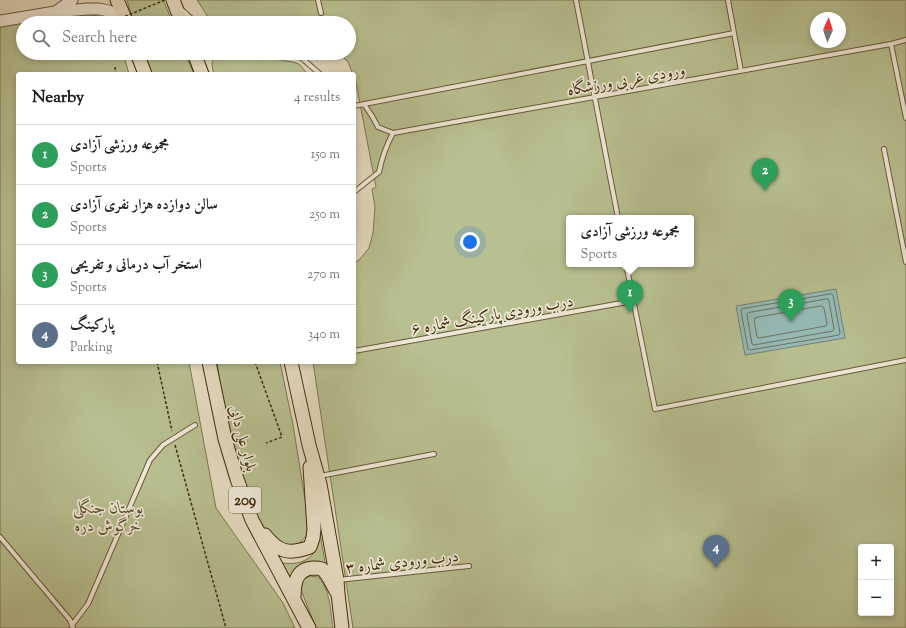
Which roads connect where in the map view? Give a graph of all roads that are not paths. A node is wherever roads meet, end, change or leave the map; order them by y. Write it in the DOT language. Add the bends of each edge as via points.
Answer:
graph roads {
  1 [pos="72,0"];
  2 [pos="118,0"];
  3 [pos="318,0"];
  4 [pos="576,0"];
  5 [pos="728,0"];
  6 [pos="171,1"];
  7 [pos="55,12"];
  8 [pos="321,13"];
  9 [pos="31,16"];
  10 [pos="116,16"];
  11 [pos="124,16"];
  12 [pos="178,16"];
  13 [pos="188,16"];
  14 [pos="16,18"];
  15 [pos="0,21"];
  16 [pos="734,33"];
  17 [pos="906,40"];
  18 [pos="891,44"];
  19 [pos="140,60"];
  20 [pos="197,60"];
  21 [pos="304,60"];
  22 [pos="588,61"];
  23 [pos="741,71"];
  24 [pos="144,72"];
  25 [pos="201,72"];
  26 [pos="318,72"];
  27 [pos="595,97"];
  28 [pos="364,104"];
  29 [pos="356,106"];
  30 [pos="906,118"];
  31 [pos="393,133"];
  32 [pos="884,149"];
  33 [pos="356,190"];
  34 [pos="617,215"];
  35 [pos="906,262"];
  36 [pos="627,267"];
  37 [pos="633,301"];
  38 [pos="356,351"];
  39 [pos="906,360"];
  40 [pos="209,364"];
  41 [pos="291,364"];
  42 [pos="194,425"];
  43 [pos="309,445"];
  44 [pos="434,454"];
  45 [pos="318,476"];
  46 [pos="252,520"];
  47 [pos="0,537"];
  48 [pos="469,566"];
  49 [pos="337,580"];
  50 [pos="338,594"];
  51 [pos="294,599"];
  52 [pos="73,626"];
  53 [pos="309,628"];
  54 [pos="342,628"];
  1 -- 7 [label="street"];
  2 -- 11 [label="main road"];
  3 -- 8 [label="lane"];
  4 -- 22 [label="lane"];
  5 -- 16 [label="lane"];
  6 -- 12 [label="main road"];
  6 -- 13 [label="lane"];
  7 -- 9 [label="street"];
  7 -- 10 [label="street" via="99,9"];
  14 -- 15 [label="street"];
  16 -- 22 [label="lane"];
  16 -- 23 [label="lane"];
  17 -- 18 [label="lane, ورودی غربی ورزشگاه"];
  18 -- 23 [label="lane, ورودی غربی ورزشگاه"];
  18 -- 30 [label="lane"];
  19 -- 24 [label="main road"];
  20 -- 25 [label="main road"];
  21 -- 26 [label="lane"];
  22 -- 27 [label="lane"];
  22 -- 28 [label="lane"];
  23 -- 27 [label="lane, ورودی غربی ورزشگاه"];
  27 -- 31 [label="lane, ورودی غربی ورزشگاه"];
  27 -- 34 [label="lane"];
  28 -- 29 [label="lane"];
  28 -- 31 [label="lane" via="378,127"];
  31 -- 33 [label="lane" via="386,146 379,172"];
  32 -- 35 [label="lane"];
  36 -- 37 [label="lane"];
  37 -- 38 [label="lane, درب ورودی پارکینگ شماره ۶"];
  37 -- 39 [label="lane" via="655,409"];
  40 -- 46 [label="main road, بلوار علی دایی / 209" via="225,439"];
  41 -- 43 [label="main road"];
  42 -- 52 [label="lane" via="163,445 150,460 88,604"];
  43 -- 45 [label="main road"];
  43 -- 46 [label="main road" via="314,529 310,547 288,552 278,549"];
  44 -- 45 [label="lane"];
  45 -- 49 [label="main road"];
  46 -- 51 [label="main road, بلوار علی دایی / 209"];
  47 -- 52 [label="lane"];
  48 -- 49 [label="lane, درب ورودی شماره ۳"];
  49 -- 50 [label="main road"];
  50 -- 51 [label="main road" via="326,573 321,569 309,568 298,575"];
  50 -- 54 [label="main road"];
  51 -- 53 [label="main road, بلوار علی دایی / 209"];
}
